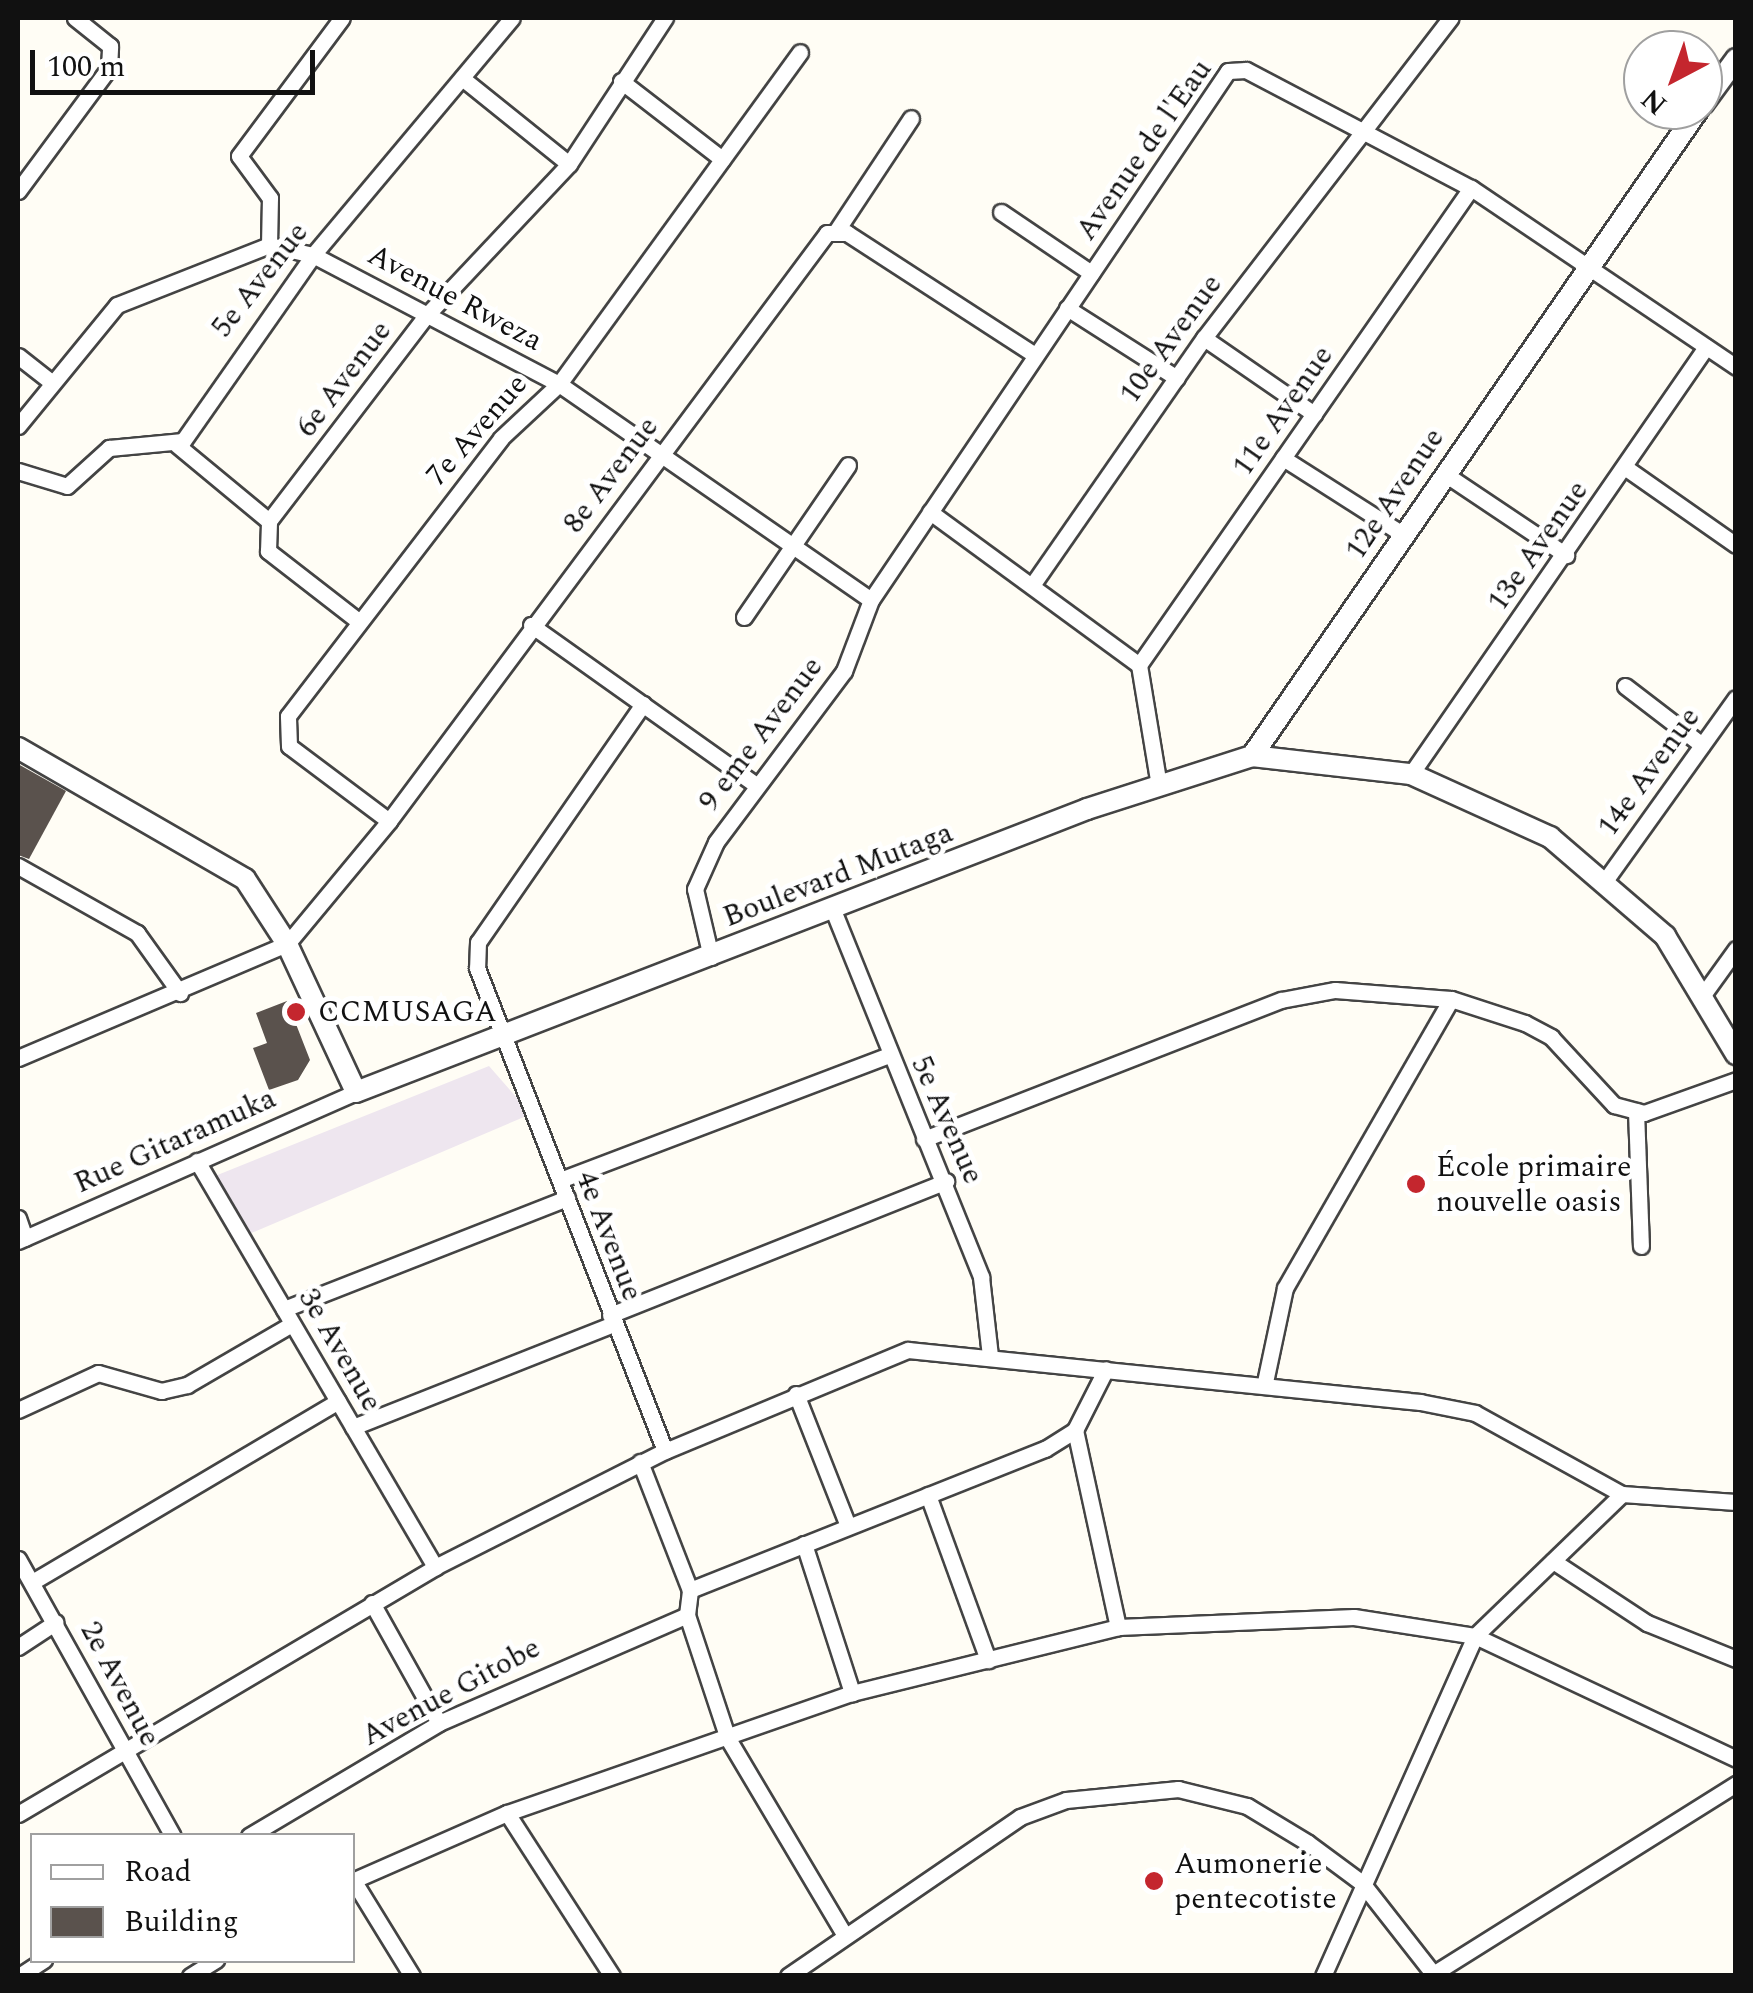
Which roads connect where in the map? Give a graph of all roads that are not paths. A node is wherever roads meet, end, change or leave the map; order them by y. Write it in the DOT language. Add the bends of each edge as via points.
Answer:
graph roads {
  1 [pos="76,18"];
  2 [pos="342,18"];
  3 [pos="512,18"];
  4 [pos="664,18"];
  5 [pos="1450,18"];
  6 [pos="800,52"];
  7 [pos="462,78"];
  8 [pos="621,81"];
  9 [pos="911,118"];
  10 [pos="1684,130"];
  11 [pos="1357,133"];
  12 [pos="722,159"];
  13 [pos="569,164"];
  14 [pos="1471,188"];
  15 [pos="18,191"];
  16 [pos="1002,212"];
  17 [pos="837,230"];
  18 [pos="269,245"];
  19 [pos="313,255"];
  20 [pos="1587,265"];
  21 [pos="1090,273"];
  22 [pos="1067,308"];
  23 [pos="425,317"];
  24 [pos="1204,338"];
  25 [pos="1706,347"];
  26 [pos="18,356"];
  27 [pos="1035,356"];
  28 [pos="1736,367"];
  29 [pos="1177,378"];
  30 [pos="51,382"];
  31 [pos="559,384"];
  32 [pos="1314,414"];
  33 [pos="18,426"];
  34 [pos="177,445"];
  35 [pos="663,454"];
  36 [pos="1283,458"];
  37 [pos="848,466"];
  38 [pos="1626,468"];
  39 [pos="18,471"];
  40 [pos="1445,474"];
  41 [pos="930,512"];
  42 [pos="269,521"];
  43 [pos="1404,535"];
  44 [pos="790,544"];
  45 [pos="1736,545"];
  46 [pos="1566,555"];
  47 [pos="1035,581"];
  48 [pos="871,600"];
  49 [pos="744,617"];
  50 [pos="356,620"];
  51 [pos="531,625"];
  52 [pos="1139,665"];
  53 [pos="1625,686"];
  54 [pos="1736,698"];
  55 [pos="643,704"];
  56 [pos="1702,745"];
  57 [pos="18,748"];
  58 [pos="1252,756"];
  59 [pos="1412,774"];
  60 [pos="754,782"];
  61 [pos="1159,786"];
  62 [pos="389,821"];
  63 [pos="18,866"];
  64 [pos="1607,878"];
  65 [pos="832,910"];
  66 [pos="287,944"];
  67 [pos="1736,949"];
  68 [pos="712,957"];
  69 [pos="1706,992"];
  70 [pos="180,994"];
  71 [pos="1451,999"];
  72 [pos="508,1038"];
  73 [pos="1736,1054"];
  74 [pos="889,1055"];
  75 [pos="18,1058"];
  76 [pos="1736,1080"];
  77 [pos="356,1092"];
  78 [pos="1636,1111"];
  79 [pos="924,1139"];
  80 [pos="197,1161"];
  81 [pos="560,1180"];
  82 [pos="946,1181"];
  83 [pos="567,1198"];
  84 [pos="18,1218"];
  85 [pos="21,1240"];
  86 [pos="1641,1246"];
  87 [pos="284,1309"];
  88 [pos="612,1319"];
  89 [pos="292,1324"];
  90 [pos="990,1356"];
  91 [pos="1106,1369"];
  92 [pos="1265,1382"];
  93 [pos="796,1394"];
  94 [pos="338,1401"];
  95 [pos="18,1410"];
  96 [pos="353,1427"];
  97 [pos="1075,1430"];
  98 [pos="665,1451"];
  99 [pos="640,1462"];
  100 [pos="1622,1494"];
  101 [pos="928,1495"];
  102 [pos="1736,1502"];
  103 [pos="848,1526"];
  104 [pos="804,1544"];
  105 [pos="18,1559"];
  106 [pos="1553,1561"];
  107 [pos="435,1566"];
  108 [pos="34,1581"];
  109 [pos="690,1590"];
  110 [pos="372,1603"];
  111 [pos="687,1615"];
  112 [pos="56,1622"];
  113 [pos="1118,1626"];
  114 [pos="1475,1636"];
  115 [pos="18,1647"];
  116 [pos="1736,1658"];
  117 [pos="988,1660"];
  118 [pos="852,1693"];
  119 [pos="439,1723"];
  120 [pos="728,1739"];
  121 [pos="122,1749"];
  122 [pos="1736,1759"];
  123 [pos="1736,1784"];
  124 [pos="507,1813"];
  125 [pos="18,1814"];
  126 [pos="170,1833"];
  127 [pos="253,1833"];
  128 [pos="355,1879"];
  129 [pos="355,1883"];
  130 [pos="1362,1883"];
  131 [pos="844,1934"];
  132 [pos="1434,1975"];
  133 [pos="412,1976"];
  134 [pos="612,1976"];
  135 [pos="788,1976"];
  136 [pos="1322,1976"];
  1 -- 15 [label="street" via="110,46 110,68"];
  2 -- 18 [label="street" via="239,156 270,198"];
  3 -- 7 [label="street, 5e Avenue"];
  4 -- 8 [label="street, 6e Avenue"];
  5 -- 11 [label="street, 10e Avenue"];
  6 -- 12 [label="street, 7e Avenue"];
  7 -- 13 [label="street"];
  7 -- 19 [label="street, 5e Avenue"];
  8 -- 12 [label="street"];
  8 -- 13 [label="street, 6e Avenue"];
  9 -- 17 [label="street, 8e Avenue"];
  10 -- 20 [label="street, 12e Avenue"];
  11 -- 14 [label="street, Avenue de l'Eau"];
  11 -- 21 [label="street, Avenue de l'Eau" via="1246,70 1228,71"];
  11 -- 24 [label="street, 10e Avenue"];
  12 -- 31 [label="street, 7e Avenue"];
  13 -- 23 [label="street, 6e Avenue"];
  14 -- 20 [label="street, Avenue de l'Eau"];
  14 -- 32 [label="street, 11e Avenue"];
  16 -- 21 [label="street"];
  17 -- 27 [label="street"];
  17 -- 35 [label="street, 8e Avenue" via="800,265"];
  18 -- 19 [label="street, Avenue Rweza"];
  18 -- 30 [label="street" via="117,305"];
  19 -- 23 [label="street, Avenue Rweza"];
  19 -- 34 [label="street, 5e Avenue"];
  20 -- 25 [label="street, Avenue de l'Eau"];
  20 -- 40 [label="street, 12e Avenue"];
  21 -- 22 [label="street, Avenue de l'Eau"];
  22 -- 27 [label="street, Avenue de l'Eau"];
  22 -- 29 [label="street"];
  23 -- 31 [label="street, Avenue Rweza"];
  23 -- 42 [label="street, 6e Avenue"];
  24 -- 29 [label="street, 10e Avenue"];
  24 -- 32 [label="street"];
  25 -- 28 [label="street, Avenue de l'Eau"];
  25 -- 38 [label="street, 13e Avenue"];
  26 -- 30 [label="street"];
  27 -- 41 [label="street, Avenue de l'Eau"];
  29 -- 47 [label="street, 10e Avenue"];
  30 -- 33 [label="street"];
  31 -- 35 [label="street, Avenue Rweza"];
  31 -- 50 [label="street, 7e Avenue" via="501,438"];
  32 -- 36 [label="street, 11e Avenue"];
  34 -- 39 [label="street" via="109,448 67,486"];
  34 -- 42 [label="street"];
  35 -- 44 [label="street, Avenue Rweza"];
  35 -- 51 [label="street, 8e Avenue"];
  36 -- 43 [label="street"];
  36 -- 52 [label="street, 11e Avenue"];
  37 -- 44 [label="street"];
  38 -- 45 [label="street"];
  38 -- 46 [label="street, 13e Avenue"];
  40 -- 43 [label="street, 12e Avenue"];
  40 -- 46 [label="street"];
  41 -- 47 [label="street"];
  41 -- 48 [label="street, Avenue de l'Eau"];
  42 -- 50 [label="street" via="268,551"];
  43 -- 58 [label="street, 12e Avenue"];
  44 -- 48 [label="street, Avenue Rweza"];
  44 -- 49 [label="street"];
  46 -- 59 [label="street, 13e Avenue"];
  47 -- 52 [label="street"];
  48 -- 60 [label="street, 9 eme Avenue" via="844,671"];
  50 -- 62 [label="street, 7e Avenue" via="282,738"];
  51 -- 55 [label="street"];
  51 -- 62 [label="street, 8e Avenue"];
  52 -- 61 [label="street"];
  53 -- 56 [label="street"];
  54 -- 56 [label="street, 14e Avenue"];
  55 -- 60 [label="street"];
  55 -- 72 [label="street, 4e Avenue" via="478,942 477,968"];
  56 -- 64 [label="street, 14e Avenue"];
  57 -- 66 [label="street" via="234,871"];
  58 -- 59 [label="street, Boulevard Mutaga"];
  58 -- 61 [label="street, Boulevard Mutaga"];
  59 -- 64 [label="street, Boulevard Mutaga" via="1504,812"];
  60 -- 68 [label="street, 9 eme Avenue" via="696,890"];
  61 -- 65 [label="street, Boulevard Mutaga"];
  62 -- 66 [label="street, 8e Avenue"];
  63 -- 70 [label="street" via="138,933"];
  64 -- 69 [label="street, Boulevard Mutaga"];
  65 -- 68 [label="street, Boulevard Mutaga"];
  65 -- 74 [label="street, 5e Avenue"];
  66 -- 70 [label="street"];
  66 -- 77 [label="street"];
  67 -- 69 [label="street"];
  68 -- 72 [label="street, Boulevard Mutaga"];
  69 -- 73 [label="street, Boulevard Mutaga"];
  70 -- 75 [label="street"];
  71 -- 78 [label="street" via="1551,1036 1591,1087"];
  71 -- 79 [label="street" via="1385,989 1281,1000"];
  71 -- 92 [label="street" via="1285,1288"];
  72 -- 77 [label="street, Boulevard Mutaga"];
  72 -- 81 [label="street, 4e Avenue"];
  74 -- 79 [label="street, 5e Avenue"];
  74 -- 81 [label="street"];
  76 -- 78 [label="street"];
  77 -- 80 [label="street, Rue Gitaramuka"];
  78 -- 86 [label="street"];
  79 -- 82 [label="street, 5e Avenue"];
  80 -- 85 [label="street, Rue Gitaramuka"];
  80 -- 87 [label="street, 3e Avenue"];
  81 -- 83 [label="street, 4e Avenue"];
  82 -- 88 [label="street"];
  82 -- 90 [label="street, 5e Avenue" via="992,1318"];
  83 -- 87 [label="street"];
  83 -- 88 [label="street, 4e Avenue"];
  84 -- 85 [label="street"];
  87 -- 89 [label="street, 3e Avenue"];
  88 -- 96 [label="street"];
  88 -- 98 [label="street, 4e Avenue"];
  89 -- 94 [label="street, 3e Avenue"];
  89 -- 95 [label="street" via="188,1385 161,1391 98,1373"];
  90 -- 91 [label="street"];
  90 -- 93 [label="street" via="908,1350"];
  91 -- 92 [label="street"];
  91 -- 97 [label="street"];
  92 -- 100 [label="street" via="1475,1414"];
  93 -- 98 [label="street"];
  93 -- 103 [label="street"];
  94 -- 96 [label="street, 3e Avenue"];
  94 -- 108 [label="street"];
  96 -- 107 [label="street, 3e Avenue"];
  97 -- 101 [label="street"];
  97 -- 113 [label="street"];
  98 -- 99 [label="street"];
  99 -- 107 [label="street"];
  99 -- 109 [label="street"];
  100 -- 102 [label="street" via="1714,1508"];
  100 -- 106 [label="street"];
  101 -- 103 [label="street"];
  101 -- 117 [label="street"];
  103 -- 104 [label="street"];
  104 -- 109 [label="street"];
  104 -- 118 [label="street"];
  105 -- 108 [label="street, 2e Avenue"];
  106 -- 114 [label="street"];
  106 -- 116 [label="street" via="1648,1622"];
  107 -- 110 [label="street"];
  108 -- 112 [label="street, 2e Avenue"];
  109 -- 111 [label="street"];
  110 -- 119 [label="street"];
  110 -- 121 [label="street"];
  111 -- 119 [label="street, Avenue Gitobe"];
  111 -- 120 [label="street"];
  112 -- 115 [label="street"];
  112 -- 121 [label="street, 2e Avenue"];
  113 -- 114 [label="street" via="1354,1617"];
  113 -- 117 [label="street"];
  114 -- 122 [label="street"];
  114 -- 130 [label="street"];
  117 -- 118 [label="street"];
  118 -- 120 [label="street"];
  119 -- 127 [label="street, Avenue Gitobe"];
  120 -- 124 [label="street"];
  120 -- 131 [label="street"];
  121 -- 125 [label="street"];
  121 -- 126 [label="street, 2e Avenue"];
  123 -- 132 [label="street"];
  124 -- 128 [label="street"];
  124 -- 134 [label="street"];
  129 -- 133 [label="street"];
  130 -- 131 [label="street" via="1248,1806 1178,1790 1125,1793 1020,1817"];
  130 -- 132 [label="street"];
  130 -- 136 [label="street"];
  131 -- 135 [label="street"];
}
